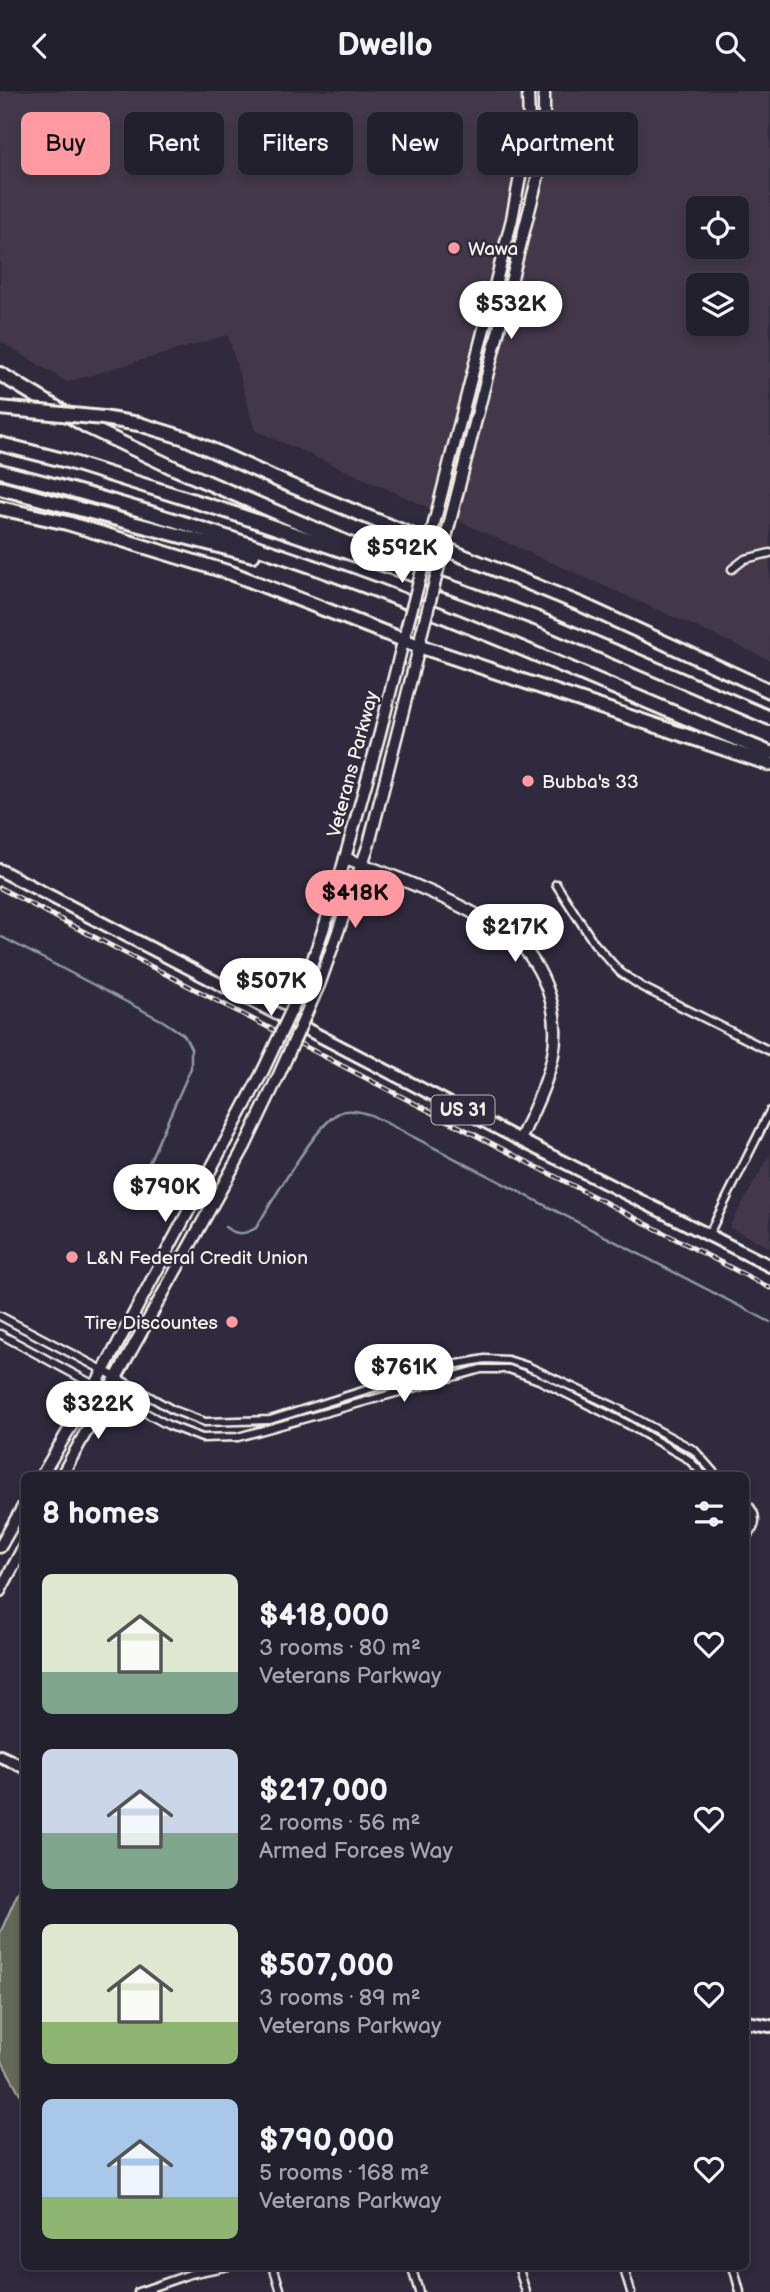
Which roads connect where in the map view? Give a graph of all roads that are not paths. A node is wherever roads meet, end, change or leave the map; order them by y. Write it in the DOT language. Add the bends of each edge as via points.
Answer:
graph roads {
  1 [pos="528,91"];
  2 [pos="544,91"];
  3 [pos="0,374"];
  4 [pos="5,408"];
  5 [pos="0,444"];
  6 [pos="0,471"];
  7 [pos="0,488"];
  8 [pos="0,510"];
  9 [pos="429,545"];
  10 [pos="443,550"];
  11 [pos="770,553"];
  12 [pos="732,569"];
  13 [pos="352,583"];
  14 [pos="456,589"];
  15 [pos="405,635"];
  16 [pos="420,641"];
  17 [pos="770,691"];
  18 [pos="770,718"];
  19 [pos="770,753"];
  20 [pos="770,764"];
  21 [pos="345,858"];
  22 [pos="362,864"];
  23 [pos="0,870"];
  24 [pos="556,884"];
  25 [pos="770,1051"];
  26 [pos="770,1111"];
  27 [pos="520,1140"];
  28 [pos="709,1234"];
  29 [pos="770,1266"];
  30 [pos="0,1316"];
  31 [pos="0,1334"];
  32 [pos="104,1370"];
  33 [pos="116,1377"];
  34 [pos="96,1385"];
  35 [pos="107,1392"];
  36 [pos="44,1472"];
  37 [pos="64,1472"];
  38 [pos="702,1472"];
  39 [pos="713,1472"];
  40 [pos="749,1506"];
  41 [pos="21,1510"];
  42 [pos="749,1534"];
  43 [pos="0,1547"];
  44 [pos="21,1552"];
  45 [pos="0,1591"];
  46 [pos="0,1756"];
  47 [pos="21,1766"];
  48 [pos="749,2022"];
  49 [pos="770,2026"];
  50 [pos="189,2270"];
  51 [pos="209,2270"];
  52 [pos="274,2270"];
  53 [pos="412,2270"];
  54 [pos="519,2270"];
  55 [pos="624,2270"];
  56 [pos="734,2270"];
  57 [pos="190,2274"];
  58 [pos="150,2290"];
  59 [pos="138,2292"];
  60 [pos="281,2292"];
  61 [pos="419,2292"];
  62 [pos="526,2292"];
  63 [pos="631,2292"];
  64 [pos="740,2292"];
  1 -- 9 [label="main road, Veterans Parkway" via="529,129 514,209"];
  2 -- 10 [label="main road, Veterans Parkway" via="541,164"];
  3 -- 14 [label="highway" via="88,427 162,462"];
  4 -- 9 [label="highway, bridge" via="103,418 185,437"];
  5 -- 14 [label="highway" via="229,512"];
  6 -- 13 [label="highway" via="163,516"];
  7 -- 13 [label="highway"];
  8 -- 15 [label="highway" via="67,523 231,573"];
  9 -- 10 [label="highway"];
  9 -- 15 [label="main road, Veterans Parkway, bridge"];
  10 -- 16 [label="main road, Veterans Parkway, bridge"];
  10 -- 17 [label="highway" via="580,604"];
  11 -- 12 [label="street" via="745,558"];
  13 -- 19 [label="highway" via="500,639"];
  14 -- 18 [label="highway"];
  15 -- 16 [label="highway"];
  15 -- 21 [label="main road, Veterans Parkway"];
  16 -- 20 [label="highway"];
  16 -- 22 [label="main road, Veterans Parkway"];
  21 -- 22 [label="main road"];
  21 -- 32 [label="main road, Veterans Parkway, bridge" via="307,977 262,1073"];
  22 -- 27 [label="main road" via="454,903 505,931 538,966 551,999 553,1054"];
  22 -- 33 [label="main road, Veterans Parkway, bridge" via="318,985 245,1146"];
  23 -- 27 [label="main road, US 31"];
  24 -- 25 [label="street" via="594,943 620,972"];
  26 -- 28 [label="street"];
  27 -- 28 [label="main road, US 31"];
  28 -- 29 [label="main road, US 31"];
  30 -- 32 [label="street"];
  31 -- 34 [label="street"];
  32 -- 33 [label="street"];
  32 -- 34 [label="main road, Veterans Parkway"];
  33 -- 35 [label="main road, Veterans Parkway"];
  33 -- 39 [label="street" via="173,1410 205,1422 270,1420 436,1368 485,1359 508,1360 613,1406 694,1450"];
  34 -- 35 [label="street"];
  34 -- 36 [label="main road, Veterans Parkway"];
  35 -- 37 [label="main road, Veterans Parkway"];
  35 -- 38 [label="street" via="168,1425 202,1437 238,1437 481,1369 509,1369 627,1424"];
  40 -- 42 [label="street" via="756,1520"];
  41 -- 43 [label="main road"];
  44 -- 45 [label="main road"];
  46 -- 47 [label="main road"];
  48 -- 49 [label="main road"];
  50 -- 57 [label="street"];
  51 -- 57 [label="street"];
  52 -- 60 [label="street"];
  53 -- 61 [label="street"];
  54 -- 62 [label="street"];
  55 -- 63 [label="street"];
  56 -- 64 [label="street"];
  57 -- 58 [label="street"];
  58 -- 59 [label="street"];
}
